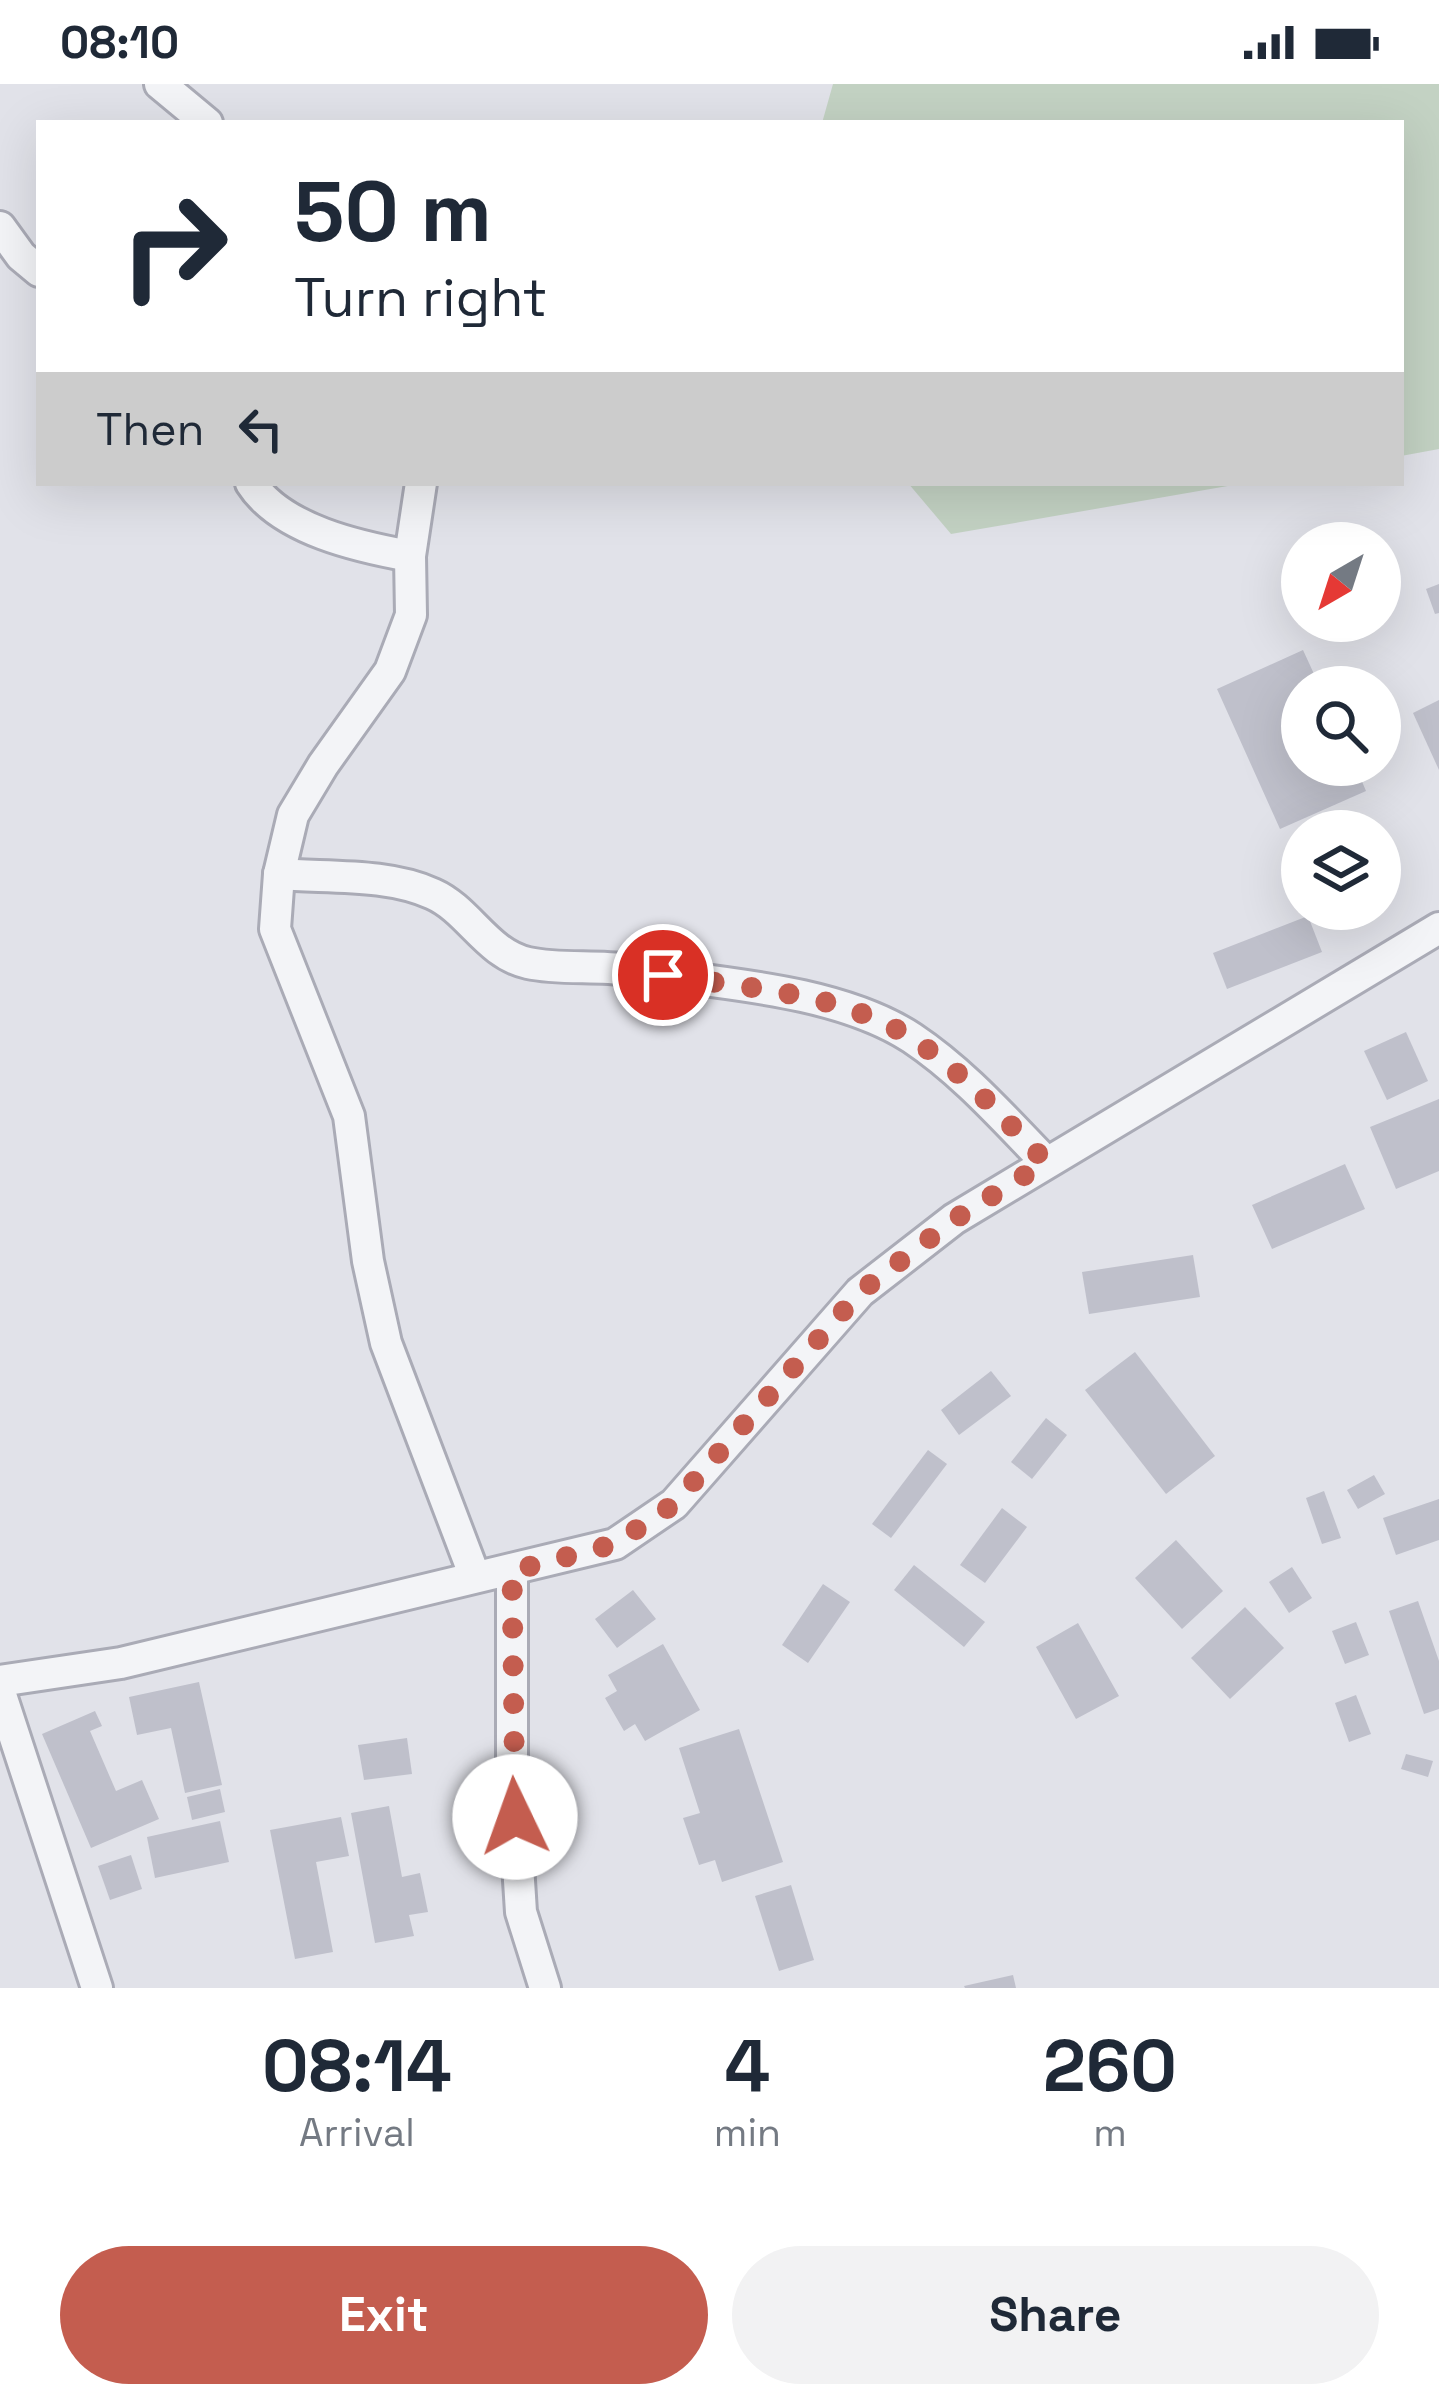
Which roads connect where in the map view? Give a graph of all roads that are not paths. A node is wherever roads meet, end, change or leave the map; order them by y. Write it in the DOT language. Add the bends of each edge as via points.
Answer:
graph roads {
  1 [pos="160,84"];
  2 [pos="203,120"];
  3 [pos="0,227"];
  4 [pos="36,268"];
  5 [pos="253,486"];
  6 [pos="421,486"];
  7 [pos="410,556"];
  8 [pos="279,874"];
  9 [pos="1439,928"];
  10 [pos="1046,1162"];
  11 [pos="512,1571"];
  12 [pos="475,1577"];
  13 [pos="0,1681"];
  14 [pos="0,1692"];
  15 [pos="97,1988"];
  16 [pos="544,1988"];
  1 -- 2 [label="street"];
  3 -- 4 [label="street"];
  5 -- 7 [label="street" via="344,544"];
  6 -- 7 [label="street"];
  7 -- 8 [label="street" via="411,615 390,671 293,815"];
  8 -- 10 [label="street" via="433,894 525,963 621,969 852,1010 926,1049"];
  8 -- 12 [label="street" via="275,929 349,1116 386,1343"];
  9 -- 10 [label="street"];
  10 -- 11 [label="street" via="860,1292 674,1504 615,1544"];
  11 -- 12 [label="street"];
  11 -- 16 [label="street" via="521,1912"];
  12 -- 13 [label="street" via="121,1663"];
  14 -- 15 [label="street"];
}
